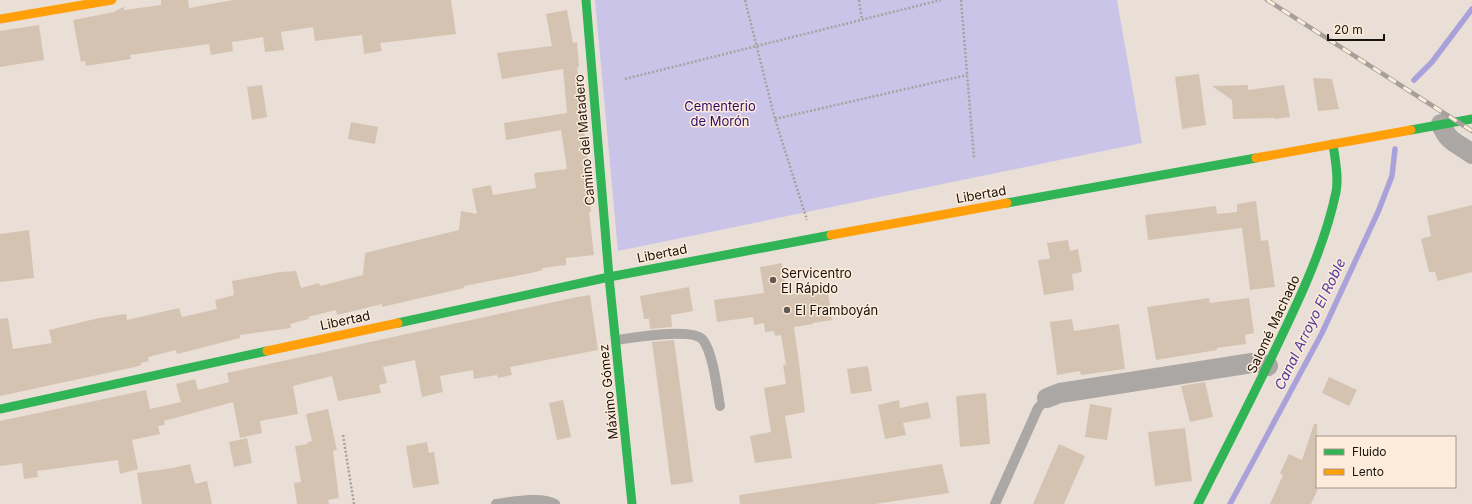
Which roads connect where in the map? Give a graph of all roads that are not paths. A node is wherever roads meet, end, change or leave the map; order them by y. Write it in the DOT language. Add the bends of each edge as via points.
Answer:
graph roads {
  1 [pos="112,0"];
  2 [pos="586,0"];
  3 [pos="0,19"];
  4 [pos="1472,118"];
  5 [pos="1441,124"];
  6 [pos="1333,144"];
  7 [pos="1472,154"];
  8 [pos="609,277"];
  9 [pos="616,340"];
  10 [pos="1268,366"];
  11 [pos="1046,398"];
  12 [pos="720,406"];
  13 [pos="0,409"];
  14 [pos="496,504"];
  15 [pos="555,504"];
  16 [pos="632,504"];
  17 [pos="995,504"];
  18 [pos="1198,504"];
  1 -- 3 [label="main road"];
  2 -- 8 [label="main road, Camino del Matadero"];
  4 -- 5 [label="main road, Libertad"];
  5 -- 6 [label="main road, Libertad"];
  5 -- 7 [label="street" via="1450,140"];
  6 -- 8 [label="main road, Libertad"];
  6 -- 10 [label="main road, Salomé Machado" via="1336,191 1319,252"];
  8 -- 9 [label="main road, Máximo Gómez"];
  8 -- 13 [label="main road, Libertad"];
  9 -- 12 [label="lane" via="661,334 692,334 702,339 708,348"];
  9 -- 16 [label="main road, Máximo Gómez"];
  10 -- 11 [label="street" via="1252,363 1060,393"];
  10 -- 18 [label="main road, Salomé Machado"];
  11 -- 17 [label="lane" via="1038,408"];
  14 -- 15 [label="lane" via="532,500"];
}
